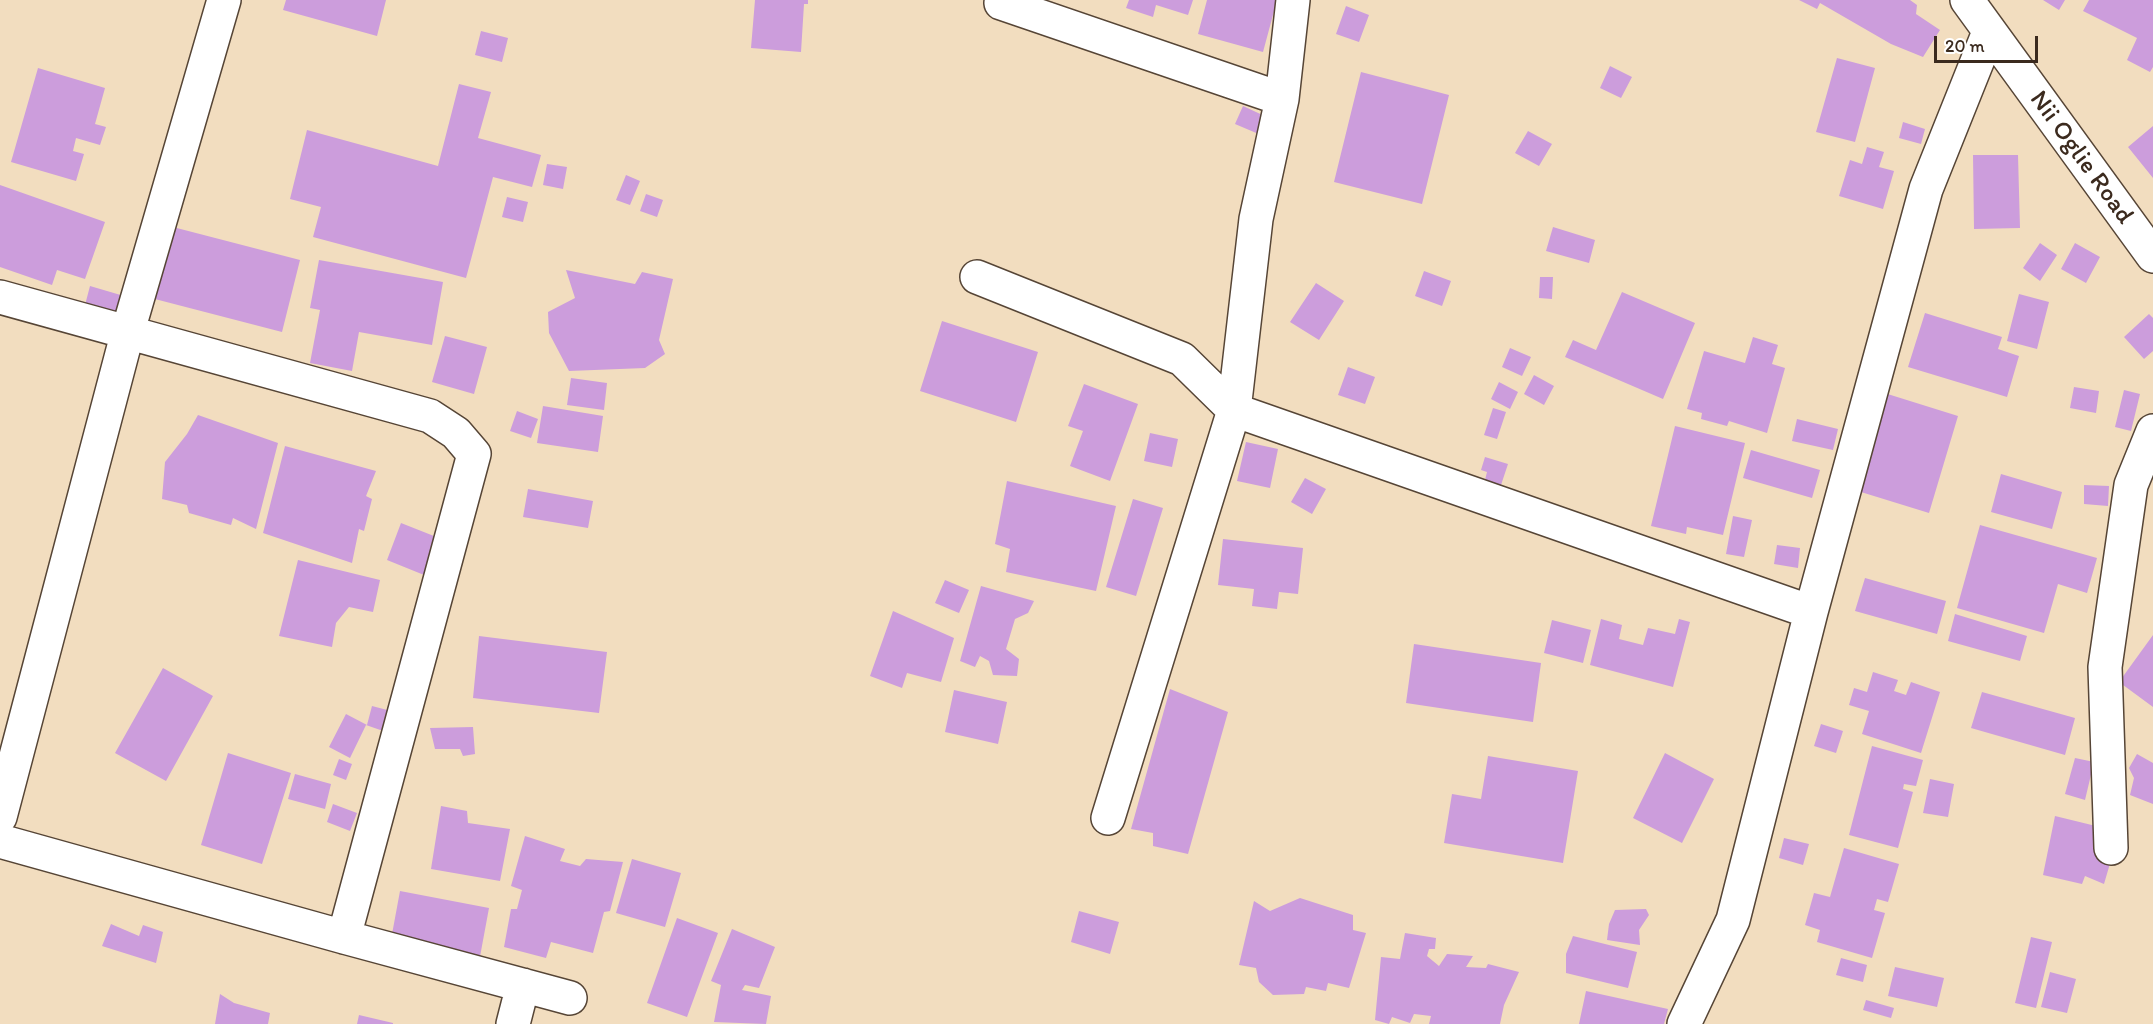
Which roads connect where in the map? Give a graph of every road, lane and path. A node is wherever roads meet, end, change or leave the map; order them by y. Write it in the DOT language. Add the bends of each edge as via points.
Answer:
graph roads {
  1 [pos="224,0"];
  2 [pos="1293,0"];
  3 [pos="1967,0"];
  4 [pos="1001,3"];
  5 [pos="1989,32"];
  6 [pos="1282,99"];
  7 [pos="2153,256"];
  8 [pos="977,277"];
  9 [pos="0,297"];
  10 [pos="128,330"];
  11 [pos="1234,410"];
  12 [pos="2153,431"];
  13 [pos="1811,612"];
  14 [pos="0,816"];
  15 [pos="1108,818"];
  16 [pos="0,841"];
  17 [pos="2111,848"];
  18 [pos="344,937"];
  19 [pos="523,985"];
  20 [pos="570,998"];
  21 [pos="513,1024"];
  22 [pos="1684,1024"];
  1 -- 10 [label="street"];
  2 -- 6 [label="street"];
  3 -- 5 [label="street, Nii Oglie Road"];
  4 -- 6 [label="street"];
  5 -- 7 [label="street, Nii Oglie Road"];
  5 -- 13 [label="street" via="1926,189"];
  6 -- 11 [label="street" via="1256,219"];
  8 -- 11 [label="street" via="1182,359"];
  9 -- 10 [label="street"];
  10 -- 14 [label="street"];
  10 -- 18 [label="street" via="430,416 456,433 474,454"];
  11 -- 13 [label="street"];
  11 -- 15 [label="street"];
  12 -- 17 [label="street" via="2131,485 2105,667"];
  13 -- 22 [label="street" via="1733,920"];
  16 -- 18 [label="street"];
  18 -- 19 [label="street"];
  19 -- 20 [label="street"];
  19 -- 21 [label="street"];
}
